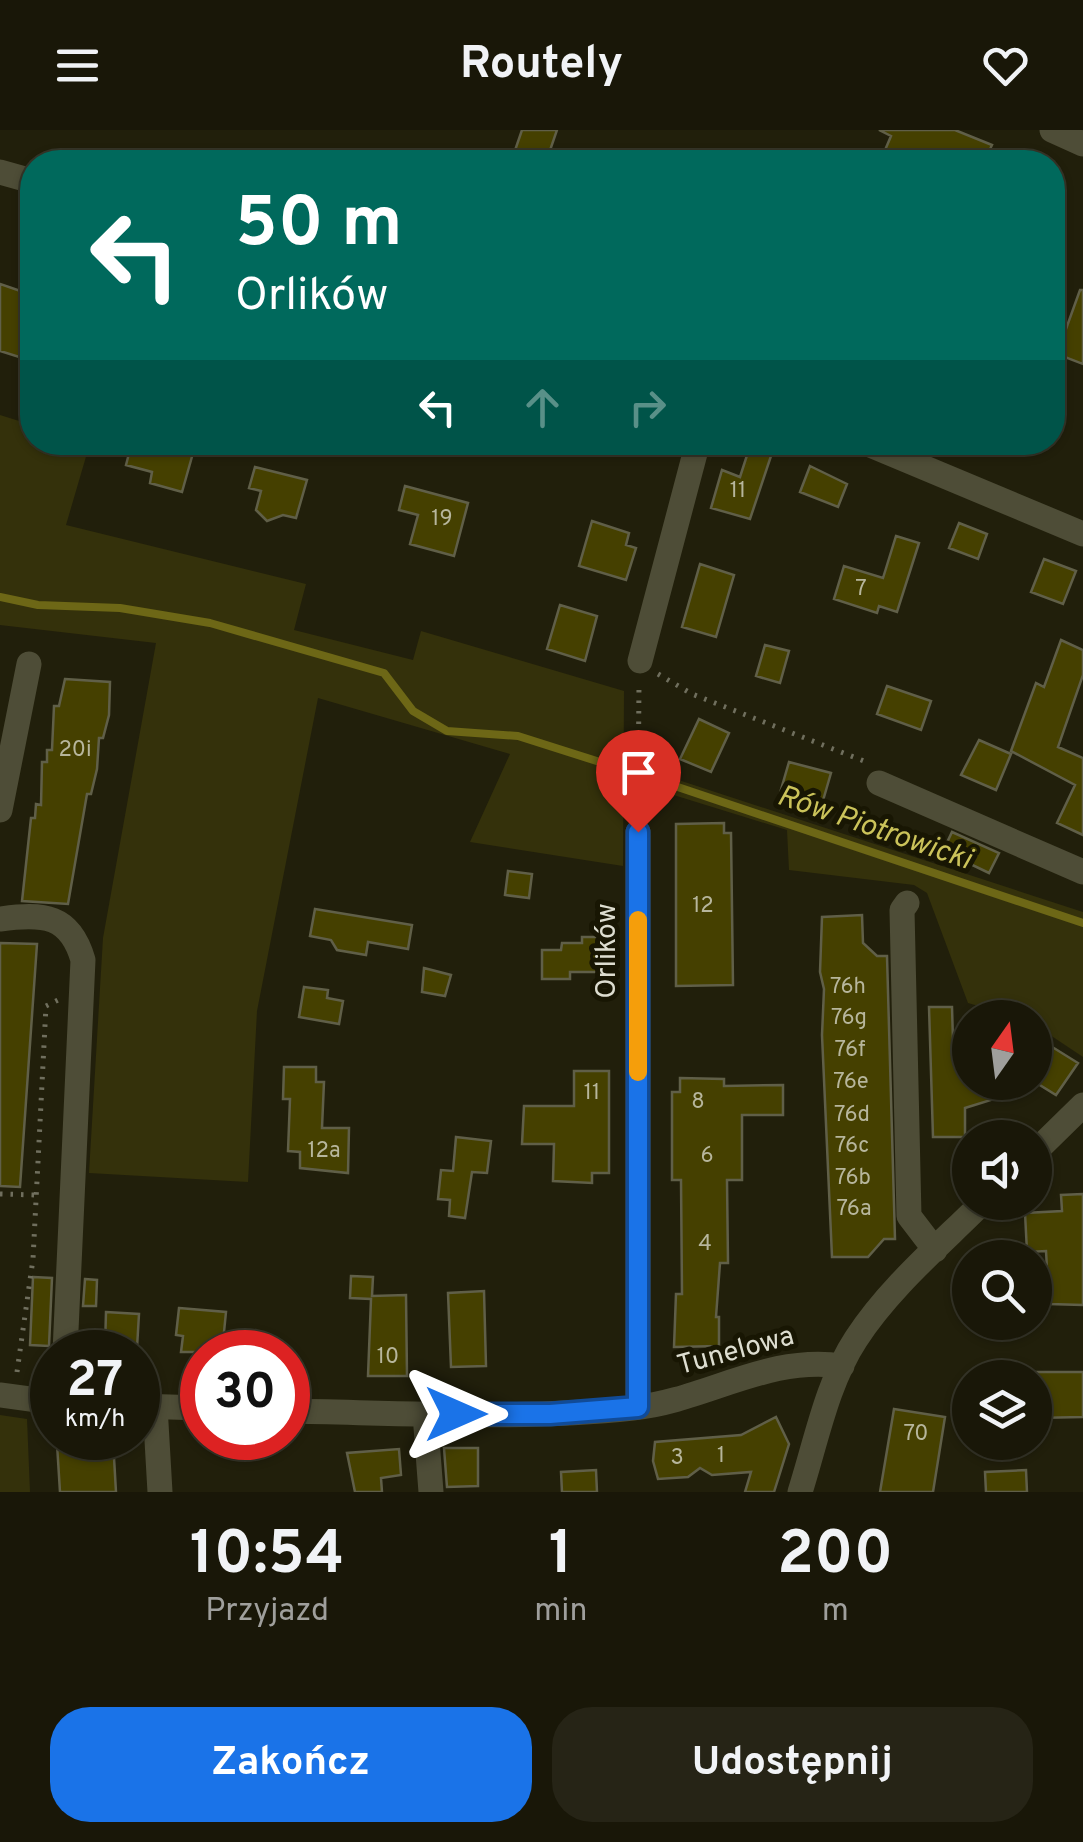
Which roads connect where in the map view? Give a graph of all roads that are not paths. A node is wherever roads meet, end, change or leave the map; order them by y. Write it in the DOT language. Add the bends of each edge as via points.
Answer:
graph roads {
  1 [pos="1052,130"];
  2 [pos="1083,144"];
  3 [pos="695,455"];
  4 [pos="894,455"];
  5 [pos="1083,534"];
  6 [pos="640,661"];
  7 [pos="29,664"];
  8 [pos="878,774"];
  9 [pos="0,810"];
  10 [pos="638,832"];
  11 [pos="1083,872"];
  12 [pos="907,903"];
  13 [pos="0,919"];
  14 [pos="1083,1105"];
  15 [pos="1052,1135"];
  16 [pos="966,1220"];
  17 [pos="935,1250"];
  18 [pos="66,1330"];
  19 [pos="842,1366"];
  20 [pos="638,1407"];
  21 [pos="310,1411"];
  22 [pos="425,1414"];
  23 [pos="155,1460"];
  24 [pos="160,1492"];
  25 [pos="432,1492"];
  26 [pos="800,1492"];
  1 -- 2 [label="street"];
  3 -- 6 [label="street"];
  4 -- 5 [label="street"];
  7 -- 9 [label="street"];
  8 -- 11 [label="street"];
  10 -- 20 [label="street, Orlików"];
  12 -- 17 [label="street" via="902,910 909,1216"];
  13 -- 18 [label="street" via="65,925 83,960"];
  14 -- 15 [label="street"];
  16 -- 17 [label="street"];
  17 -- 19 [label="street" via="867,1324"];
  19 -- 20 [label="street, Tunelowa" via="790,1363"];
  19 -- 26 [label="street"];
  20 -- 22 [label="street, Tunelowa"];
  21 -- 22 [label="street, Tunelowa"];
  22 -- 25 [label="street"];
  23 -- 24 [label="street"];
}
